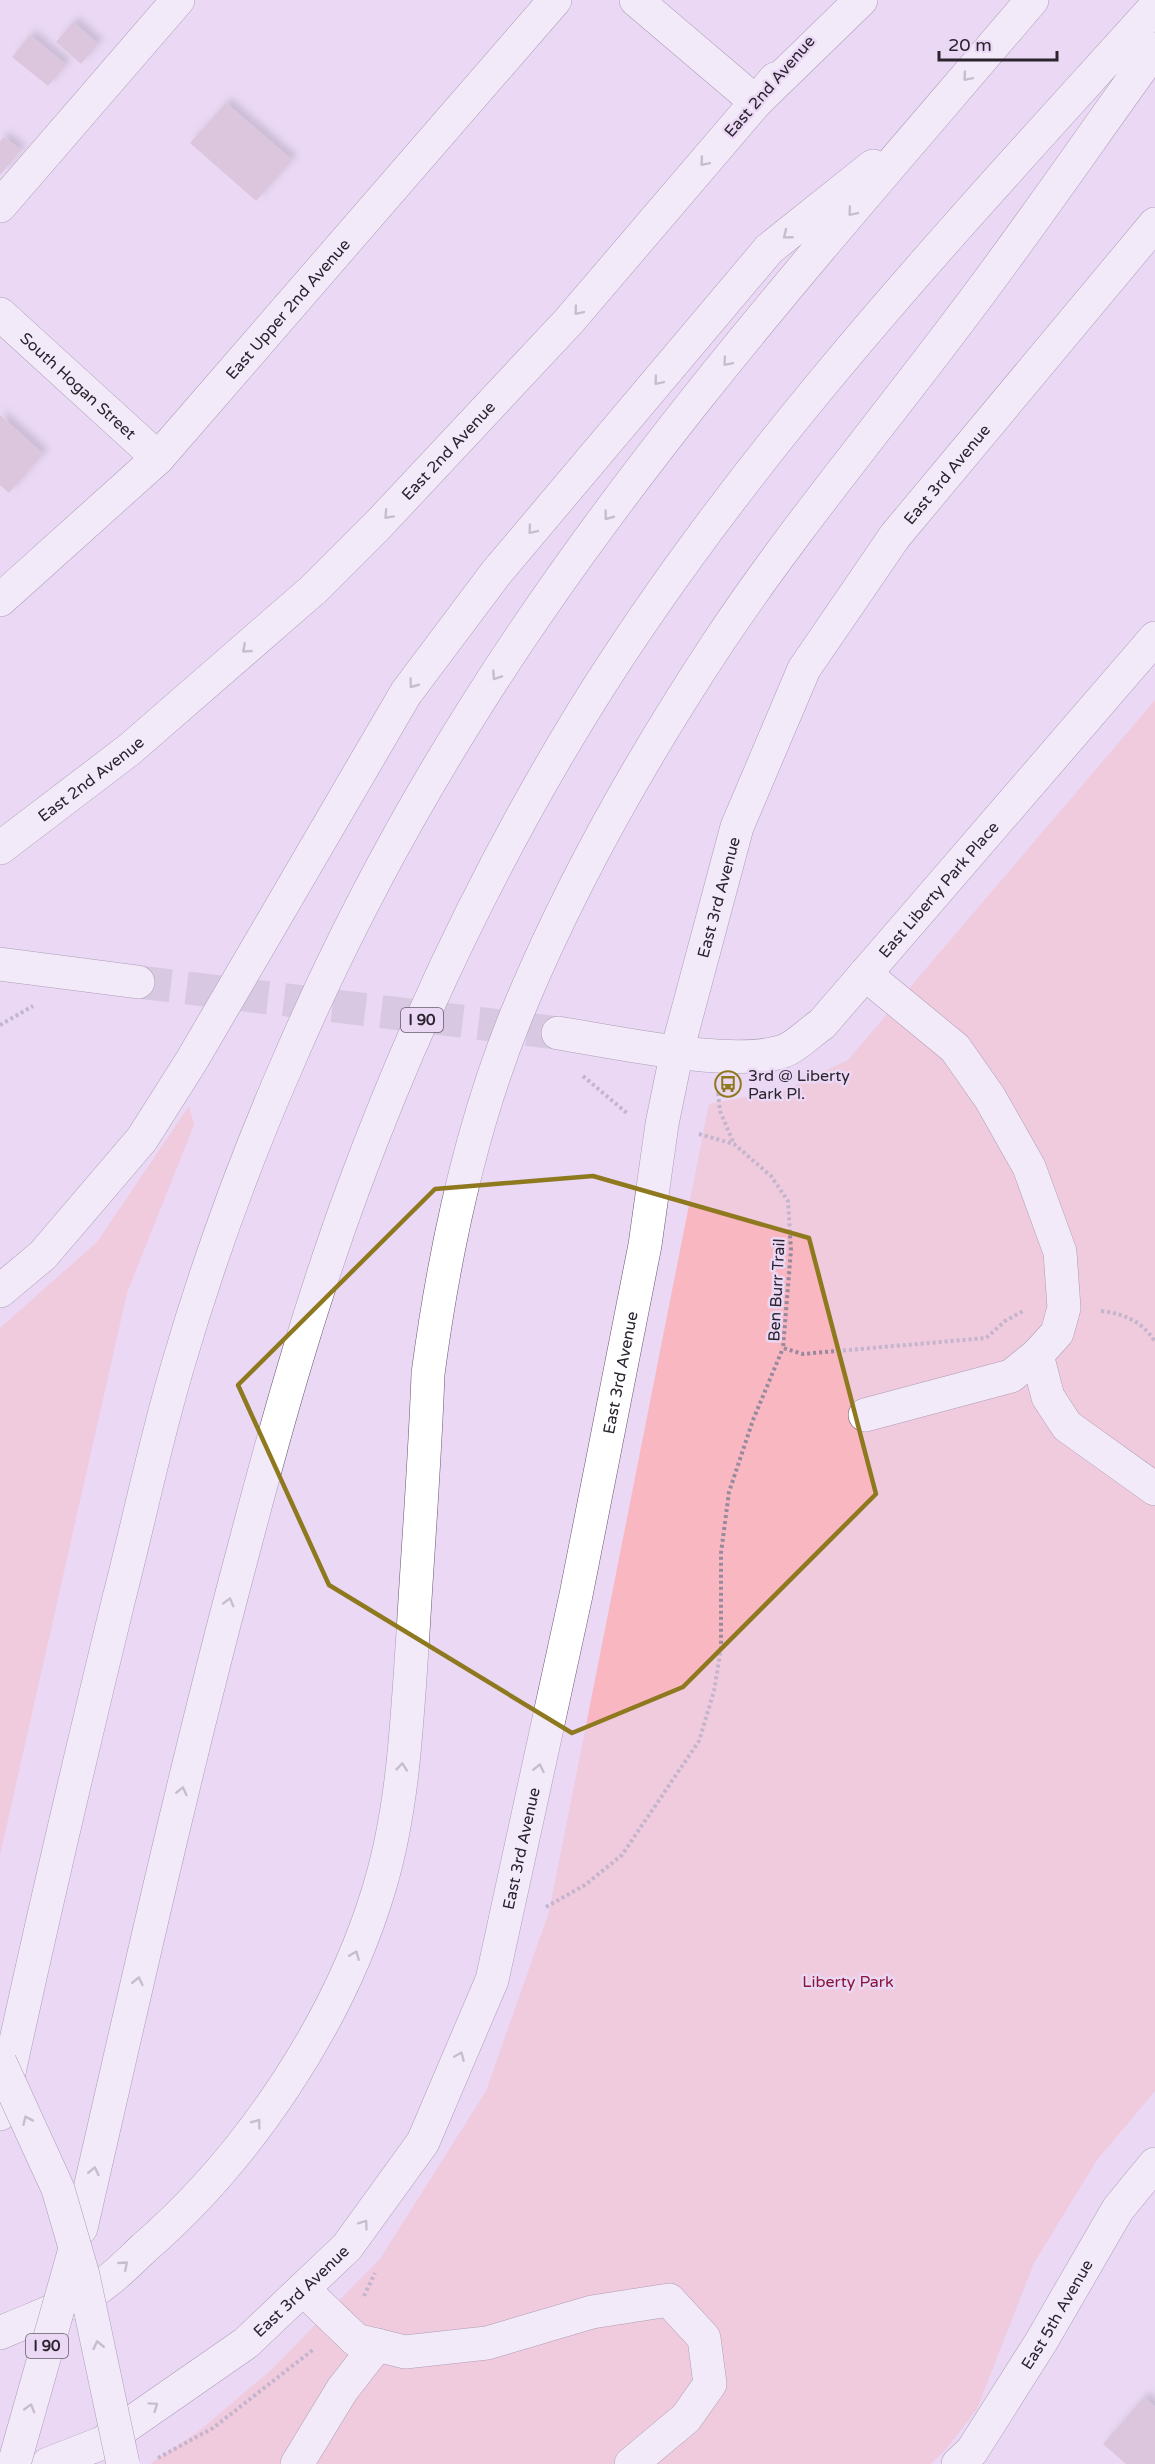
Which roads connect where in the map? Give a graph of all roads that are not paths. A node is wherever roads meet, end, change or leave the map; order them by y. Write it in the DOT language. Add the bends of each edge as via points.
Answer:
graph roads {
  1 [pos="178,0"];
  2 [pos="555,0"];
  3 [pos="636,0"];
  4 [pos="843,0"];
  5 [pos="861,0"];
  6 [pos="1032,0"];
  7 [pos="1155,7"];
  8 [pos="1155,49"];
  9 [pos="756,102"];
  10 [pos="930,119"];
  11 [pos="0,206"];
  12 [pos="1155,224"];
  13 [pos="0,314"];
  14 [pos="158,458"];
  15 [pos="0,600"];
  16 [pos="1155,638"];
  17 [pos="0,848"];
  18 [pos="0,964"];
  19 [pos="865,974"];
  20 [pos="138,982"];
  21 [pos="558,1033"];
  22 [pos="677,1051"];
  23 [pos="0,1291"];
  24 [pos="1037,1355"];
  25 [pos="865,1415"];
  26 [pos="1155,1489"];
  27 [pos="0,2062"];
  28 [pos="0,2114"];
  29 [pos="1155,2164"];
  30 [pos="303,2289"];
  31 [pos="0,2332"];
  32 [pos="376,2345"];
  33 [pos="14,2464"];
  34 [pos="48,2464"];
  35 [pos="123,2464"];
  36 [pos="297,2464"];
  37 [pos="631,2464"];
  38 [pos="958,2464"];
  1 -- 11 [label="main road"];
  2 -- 14 [label="main road, East Upper 2nd Avenue"];
  3 -- 9 [label="main road"];
  4 -- 9 [label="main road, East 2nd Avenue"];
  5 -- 9 [label="main road"];
  6 -- 10 [label="main road, one-way"];
  33 -- 7 [label="main road, I 90, one-way, bridge" via="81,2228 207,1683 295,1362 352,1192 403,1061 447,966 506,848 584,711 669,584 748,478 938,248"];
  31 -- 8 [label="main road, one-way" via="99,2288 168,2228 231,2158 278,2095 355,1958 380,1887 398,1798 408,1706 428,1374 449,1242 484,1105 516,1016 607,826 719,642 834,483 963,316"];
  9 -- 17 [label="main road, East 2nd Avenue, one-way" via="569,321 314,589 139,741"];
  10 -- 23 [label="main road, one-way" via="769,249 496,573 406,693 142,1139 43,1255"];
  10 -- 28 [label="main road, one-way" via="722,369 558,585 426,789 332,967 288,1062 236,1193 178,1365 58,1845"];
  12 -- 22 [label="main road, East 3rd Avenue" via="895,536 804,669 737,827"];
  13 -- 14 [label="main road, South Hogan Street"];
  14 -- 15 [label="main road, East Upper 2nd Avenue"];
  16 -- 19 [label="main road, East Liberty Park Place"];
  18 -- 20 [label="main road"];
  19 -- 22 [label="main road, East Liberty Park Place" via="822,1024 786,1050 753,1057"];
  19 -- 24 [label="main road" via="955,1048 990,1098 1029,1167 1060,1252 1064,1308 1057,1333"];
  21 -- 22 [label="main road, East Liberty Park Place"];
  30 -- 22 [label="main road, East 3rd Avenue, one-way" via="347,2247 423,2142 492,1980 578,1583 645,1245"];
  24 -- 25 [label="main road" via="1011,1376"];
  24 -- 26 [label="main road" via="1048,1397 1067,1426"];
  35 -- 27 [label="main road, one-way, bridge" via="82,2275 58,2189"];
  29 -- 38 [label="main road, East 5th Avenue" via="1118,2209 1041,2342 972,2451"];
  30 -- 32 [label="main road" via="356,2340"];
  34 -- 30 [label="main road, East 3rd Avenue, one-way" via="102,2443 246,2343"];
  32 -- 36 [label="main road" via="342,2390"];
  32 -- 37 [label="main road" via="405,2352 487,2343 592,2312 669,2300 704,2338 710,2384 686,2418"];
}
